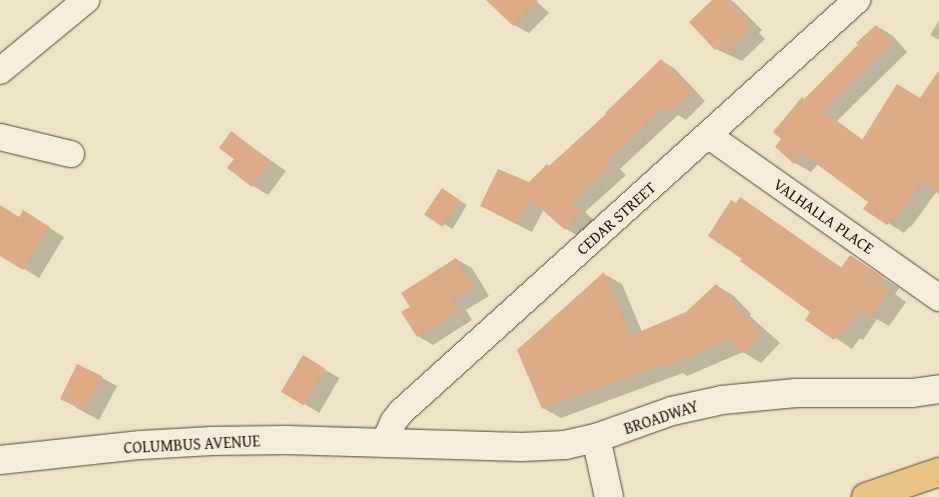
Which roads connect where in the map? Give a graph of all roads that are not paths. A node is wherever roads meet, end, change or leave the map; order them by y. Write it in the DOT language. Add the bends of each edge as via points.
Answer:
graph roads {
  1 [pos="86,0"];
  2 [pos="857,0"];
  3 [pos="0,71"];
  4 [pos="708,135"];
  5 [pos="0,137"];
  6 [pos="71,154"];
  7 [pos="939,298"];
  8 [pos="939,389"];
  9 [pos="596,438"];
  10 [pos="384,442"];
  11 [pos="0,460"];
  12 [pos="939,472"];
  13 [pos="609,497"];
  14 [pos="866,497"];
  1 -- 3 [label="street"];
  2 -- 4 [label="street, CEDAR STREET"];
  4 -- 7 [label="street, VALHALLA PLACE"];
  4 -- 10 [label="street, CEDAR STREET" via="401,412"];
  5 -- 6 [label="street"];
  8 -- 9 [label="street, BROADWAY" via="796,393 722,400 672,411"];
  9 -- 10 [label="street, BROADWAY" via="565,445 522,447"];
  9 -- 13 [label="street"];
  10 -- 11 [label="street, COLUMBUS AVENUE" via="212,441"];
  12 -- 14 [label="highway"];
}
